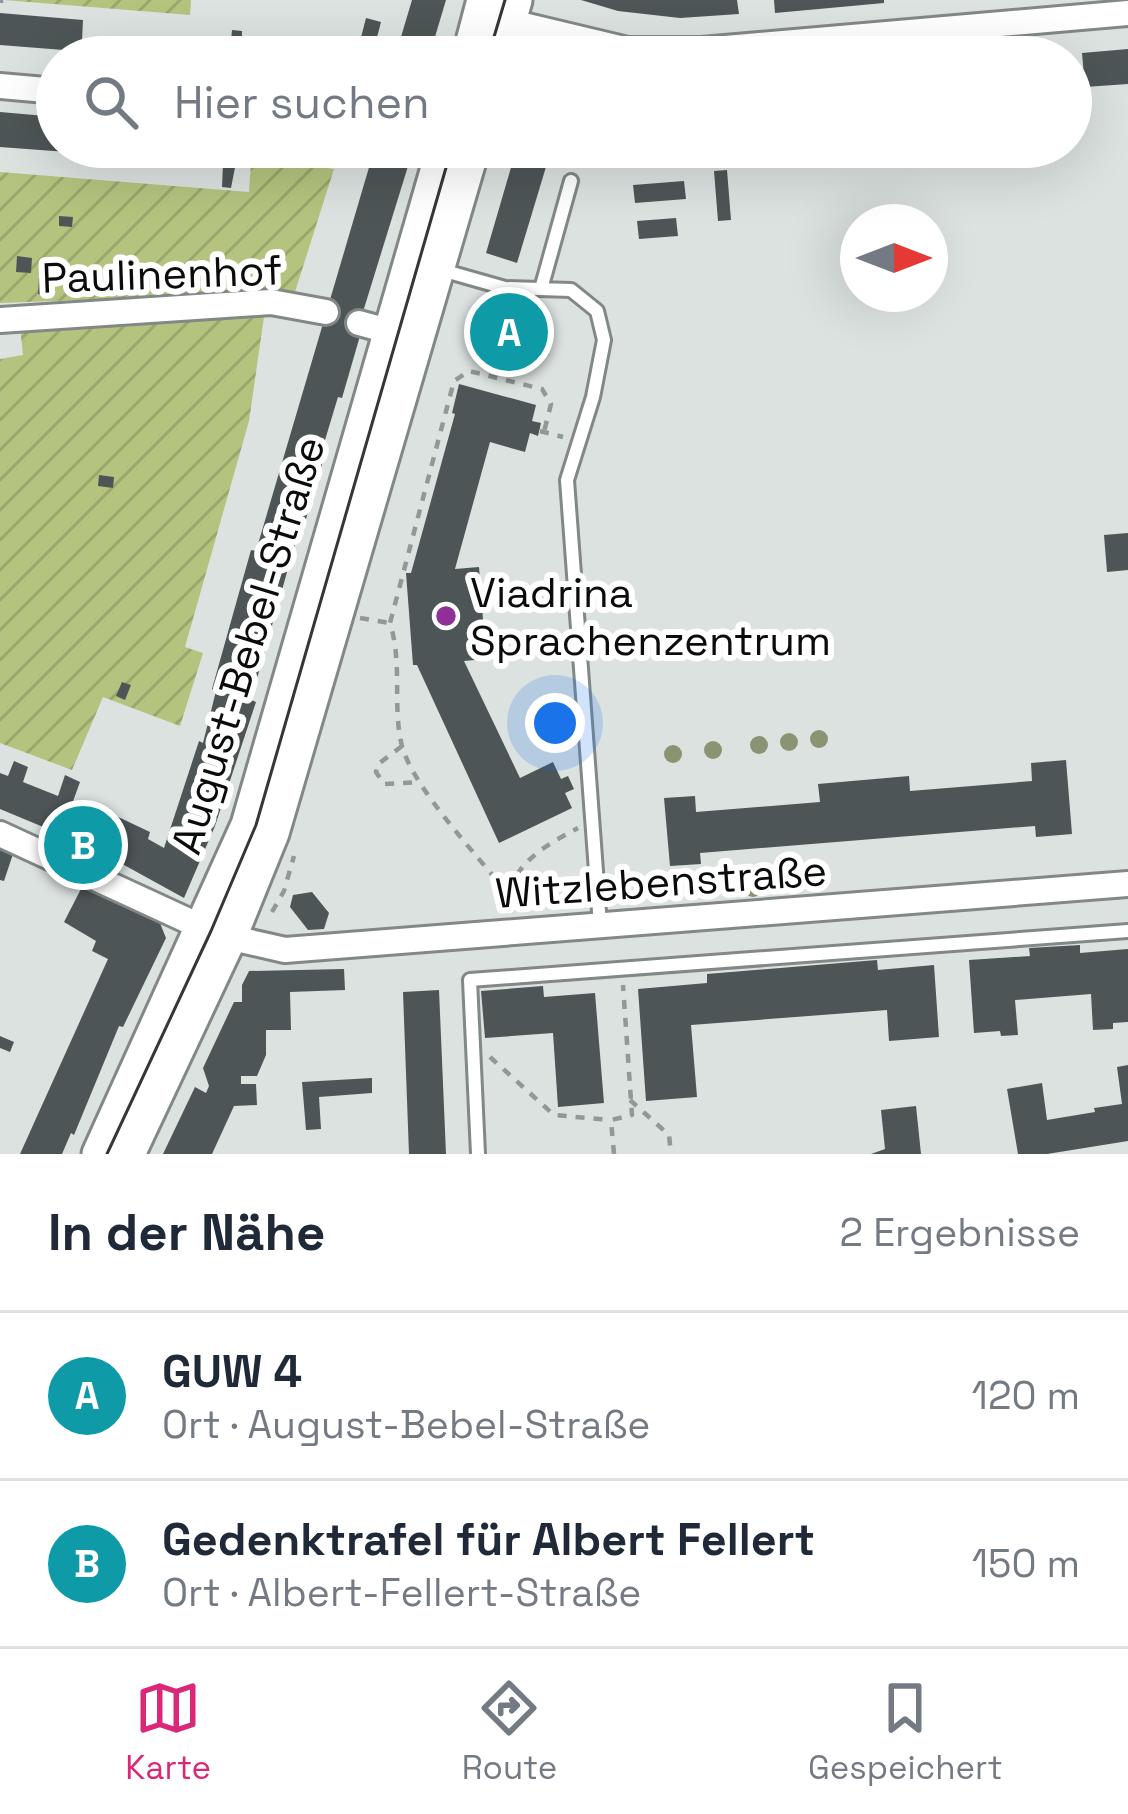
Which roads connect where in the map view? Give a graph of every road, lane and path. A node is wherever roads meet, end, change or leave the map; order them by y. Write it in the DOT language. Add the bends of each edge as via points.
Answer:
graph roads {
  1 [pos="497,9"];
  2 [pos="1128,13"];
  3 [pos="481,36"];
  4 [pos="583,36"];
  5 [pos="863,36"];
  6 [pos="0,86"];
  7 [pos="36,89"];
  8 [pos="438,168"];
  9 [pos="466,168"];
  10 [pos="571,182"];
  11 [pos="437,268"];
  12 [pos="541,289"];
  13 [pos="326,312"];
  14 [pos="0,320"];
  15 [pos="388,331"];
  16 [pos="579,442"];
  17 [pos="402,746"];
  18 [pos="420,782"];
  19 [pos="593,820"];
  20 [pos="0,834"];
  21 [pos="1128,884"];
  22 [pos="508,893"];
  23 [pos="600,926"];
  24 [pos="1128,931"];
  25 [pos="512,932"];
  26 [pos="216,933"];
  27 [pos="622,968"];
  28 [pos="473,1041"];
  29 [pos="631,1100"];
  30 [pos="611,1120"];
  31 [pos="99,1154"];
  32 [pos="128,1154"];
  33 [pos="478,1154"];
  34 [pos="614,1154"];
  35 [pos="671,1154"];
  1 -- 3 [label="street"];
  1 -- 4 [label="street"];
  2 -- 5 [label="street"];
  6 -- 7 [label="street"];
  8 -- 15 [label="street, August-Bebel-Straße"];
  9 -- 11 [label="street, August-Bebel-Straße"];
  10 -- 12 [label="lane"];
  11 -- 12 [label="lane" via="505,288"];
  11 -- 15 [label="street, August-Bebel-Straße"];
  12 -- 16 [label="lane" via="571,290 597,311 604,340"];
  13 -- 14 [label="street, Paulinenhof" via="271,302"];
  15 -- 26 [label="street, August-Bebel-Straße" via="272,833"];
  16 -- 17 [label="path" via="542,431 551,404 542,389 469,371 454,381 390,623"];
  16 -- 19 [label="lane" via="567,479"];
  17 -- 18 [label="path"];
  17 -- 18 [label="path" via="377,764 380,781"];
  18 -- 22 [label="path"];
  19 -- 22 [label="path" via="540,848"];
  19 -- 23 [label="lane"];
  20 -- 26 [label="street, Witzlebenstraße"];
  21 -- 23 [label="street, Witzlebenstraße"];
  22 -- 25 [label="path"];
  23 -- 25 [label="street, Witzlebenstraße"];
  24 -- 27 [label="lane"];
  25 -- 26 [label="street, Witzlebenstraße" via="285,950"];
  26 -- 31 [label="street, August-Bebel-Straße"];
  26 -- 32 [label="street, August-Bebel-Straße"];
  27 -- 28 [label="lane" via="470,980"];
  27 -- 29 [label="path"];
  28 -- 30 [label="path" via="554,1115"];
  28 -- 33 [label="lane"];
  29 -- 30 [label="path" via="632,1115"];
  29 -- 35 [label="path" via="669,1135"];
  30 -- 34 [label="path"];
}
